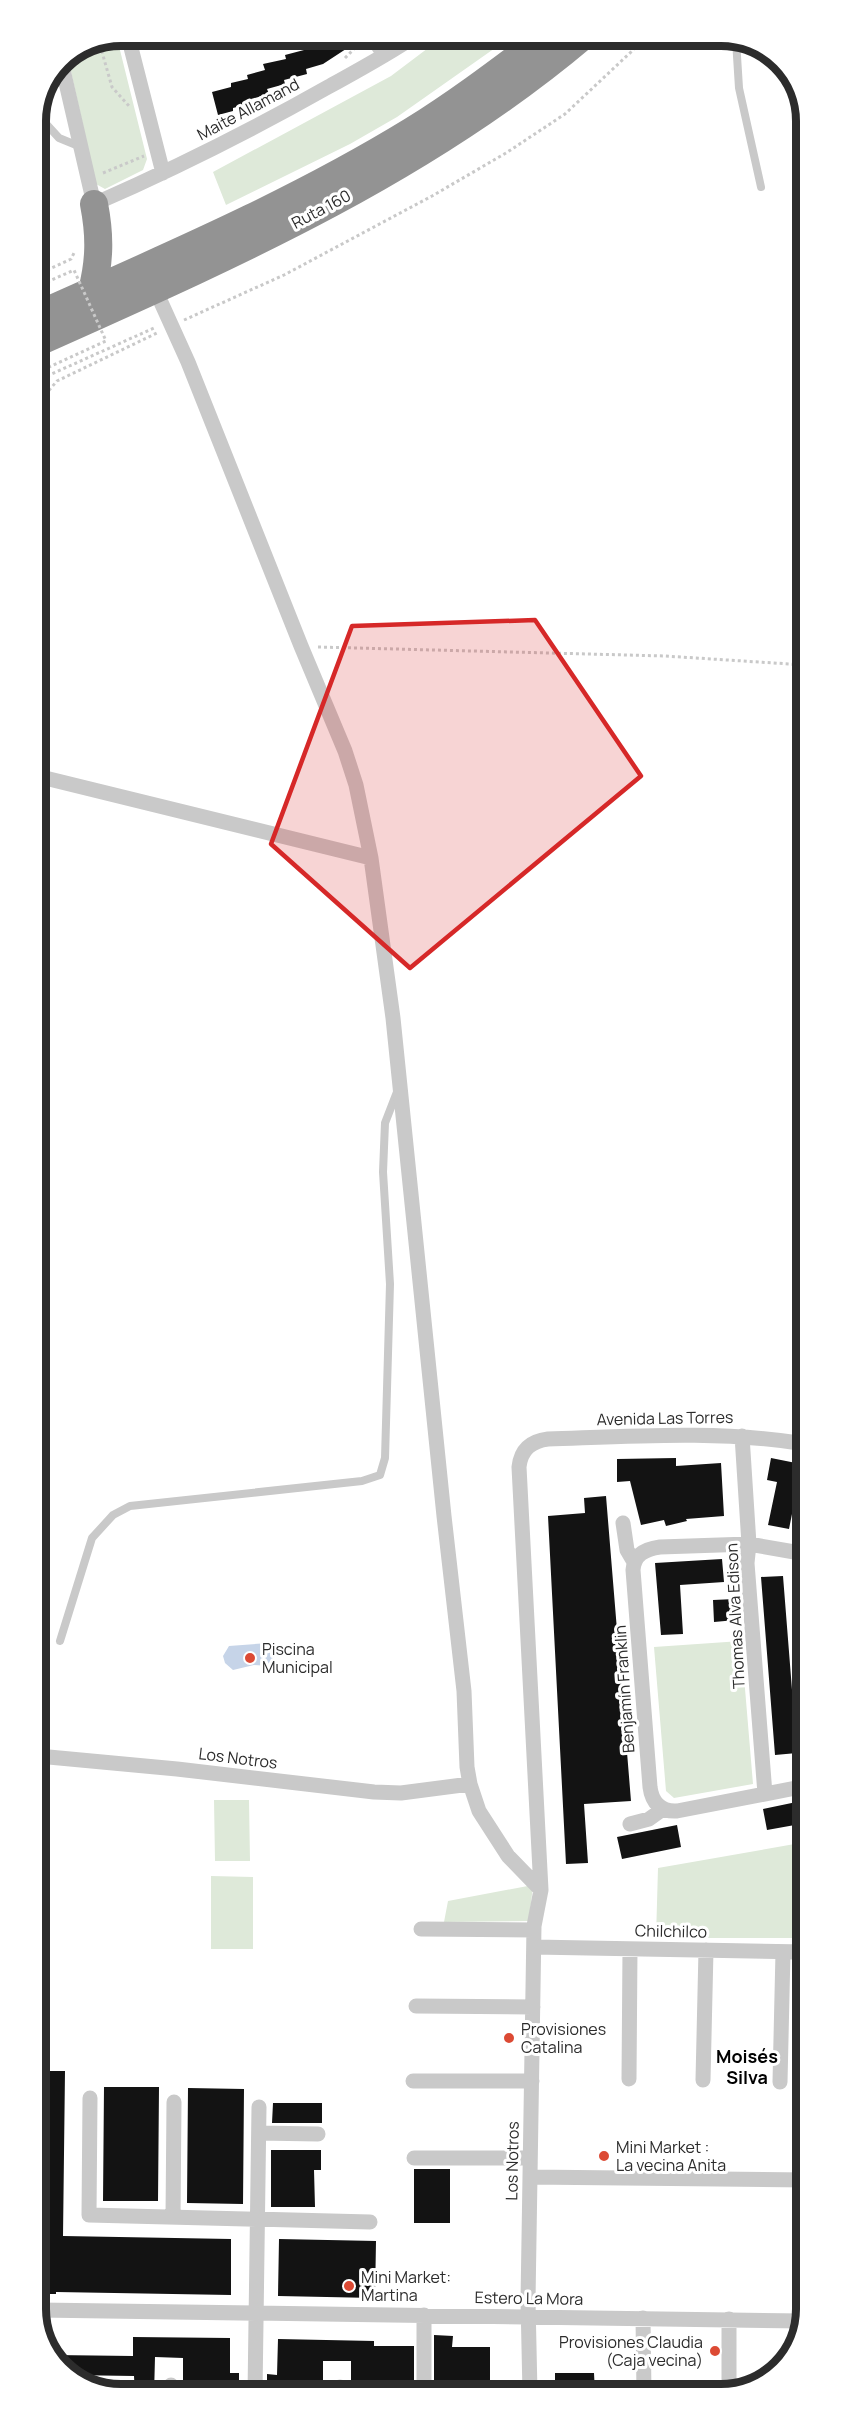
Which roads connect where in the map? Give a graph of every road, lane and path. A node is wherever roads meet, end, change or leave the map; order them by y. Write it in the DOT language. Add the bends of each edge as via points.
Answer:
graph roads {
  1 [pos="131,46"];
  2 [pos="379,46"];
  3 [pos="395,46"];
  4 [pos="531,47"];
  5 [pos="570,47"];
  6 [pos="636,47"];
  7 [pos="736,48"];
  8 [pos="101,50"];
  9 [pos="384,55"];
  10 [pos="64,73"];
  11 [pos="131,110"];
  12 [pos="46,124"];
  13 [pos="81,147"];
  14 [pos="140,148"];
  15 [pos="163,173"];
  16 [pos="148,180"];
  17 [pos="761,187"];
  18 [pos="94,204"];
  19 [pos="46,283"];
  20 [pos="155,289"];
  21 [pos="92,291"];
  22 [pos="46,312"];
  23 [pos="171,323"];
  24 [pos="46,338"];
  25 [pos="46,368"];
  26 [pos="55,373"];
  27 [pos="46,377"];
  28 [pos="57,381"];
  29 [pos="46,393"];
  30 [pos="301,646"];
  31 [pos="796,664"];
  32 [pos="46,778"];
  33 [pos="371,858"];
  34 [pos="399,1085"];
  35 [pos="742,1436"];
  36 [pos="796,1443"];
  37 [pos="526,1448"];
  38 [pos="623,1523"];
  39 [pos="749,1544"];
  40 [pos="796,1552"];
  41 [pos="636,1559"];
  42 [pos="60,1641"];
  43 [pos="46,1757"];
  44 [pos="470,1784"];
  45 [pos="796,1788"];
  46 [pos="765,1794"];
  47 [pos="663,1809"];
  48 [pos="630,1824"];
  49 [pos="541,1890"];
  50 [pos="421,1929"];
  51 [pos="534,1930"];
  52 [pos="534,1947"];
  53 [pos="630,1949"];
  54 [pos="706,1950"];
  55 [pos="783,1952"];
  56 [pos="796,1952"];
  57 [pos="417,2006"];
  58 [pos="533,2007"];
  59 [pos="629,2079"];
  60 [pos="703,2080"];
  61 [pos="413,2081"];
  62 [pos="532,2081"];
  63 [pos="780,2082"];
  64 [pos="90,2098"];
  65 [pos="174,2102"];
  66 [pos="259,2107"];
  67 [pos="259,2133"];
  68 [pos="318,2134"];
  69 [pos="414,2158"];
  70 [pos="530,2158"];
  71 [pos="530,2177"];
  72 [pos="796,2180"];
  73 [pos="173,2217"];
  74 [pos="258,2219"];
  75 [pos="370,2222"];
  76 [pos="46,2310"];
  77 [pos="256,2313"];
  78 [pos="424,2315"];
  79 [pos="528,2316"];
  80 [pos="644,2318"];
  81 [pos="729,2319"];
  82 [pos="796,2320"];
  83 [pos="255,2384"];
  84 [pos="424,2384"];
  85 [pos="530,2384"];
  86 [pos="644,2384"];
  87 [pos="729,2384"];
  1 -- 15 [label="street"];
  2 -- 9 [label="street"];
  3 -- 9 [label="street, Maite Allamand"];
  4 -- 21 [label="highway, Ruta 160" via="453,104 366,158 276,206"];
  5 -- 20 [label="highway, Ruta 160" via="524,83 411,159 317,212"];
  6 -- 23 [label="path" via="565,114 506,153 284,275"];
  7 -- 17 [label="lane" via="742,108"];
  8 -- 11 [label="path" via="111,87"];
  9 -- 15 [label="street, Maite Allamand"];
  10 -- 13 [label="street"];
  12 -- 13 [label="lane" via="59,138"];
  13 -- 18 [label="street"];
  14 -- 16 [label="path"];
  15 -- 16 [label="street, Maite Allamand"];
  16 -- 18 [label="street, Maite Allamand"];
  18 -- 21 [label="highway" via="100,242"];
  19 -- 25 [label="path, bridge" via="74,270 106,341"];
  20 -- 23 [label="street"];
  20 -- 24 [label="highway, Ruta 160"];
  21 -- 22 [label="highway, Ruta 160"];
  23 -- 26 [label="path"];
  23 -- 28 [label="path"];
  23 -- 30 [label="street"];
  26 -- 27 [label="path"];
  26 -- 28 [label="path"];
  28 -- 29 [label="path"];
  30 -- 31 [label="path" via="665,656"];
  30 -- 33 [label="street" via="345,751"];
  32 -- 33 [label="street"];
  33 -- 34 [label="street"];
  34 -- 42 [label="lane" via="385,1123 383,1172 390,1284 385,1458 380,1475 362,1481 130,1506 113,1515 92,1538"];
  34 -- 44 [label="street" via="464,1691"];
  35 -- 36 [label="street, Avenida Las Torres"];
  35 -- 37 [label="street, Avenida Las Torres" via="548,1439"];
  35 -- 39 [label="street, Thomas Alva Edison"];
  37 -- 49 [label="street, Los Notros" via="519,1467"];
  38 -- 41 [label="street, Benjamín Franklin" via="627,1550"];
  39 -- 40 [label="street"];
  39 -- 41 [label="street" via="660,1547 648,1549"];
  39 -- 46 [label="street, Thomas Alva Edison" via="747,1563"];
  41 -- 47 [label="street, Benjamín Franklin" via="633,1570 650,1787 655,1803"];
  43 -- 44 [label="street, Los Notros" via="383,1792"];
  44 -- 49 [label="street" via="479,1811 508,1856"];
  45 -- 46 [label="street"];
  46 -- 47 [label="street" via="678,1811"];
  47 -- 48 [label="street" via="649,1820"];
  49 -- 51 [label="street, Los Notros"];
  50 -- 51 [label="street"];
  51 -- 52 [label="street, Los Notros"];
  52 -- 53 [label="street, Chilchilco"];
  52 -- 58 [label="street, Los Notros"];
  53 -- 54 [label="street, Chilchilco"];
  53 -- 59 [label="street"];
  54 -- 55 [label="street, Chilchilco"];
  54 -- 60 [label="street"];
  55 -- 56 [label="street, Chilchilco"];
  55 -- 63 [label="street"];
  57 -- 58 [label="street"];
  58 -- 62 [label="street, Los Notros"];
  61 -- 62 [label="street"];
  62 -- 70 [label="street, Los Notros"];
  64 -- 73 [label="street" via="89,2215"];
  65 -- 73 [label="street"];
  66 -- 67 [label="street"];
  67 -- 68 [label="street"];
  67 -- 74 [label="street"];
  69 -- 70 [label="street"];
  70 -- 71 [label="street, Los Notros"];
  71 -- 72 [label="street"];
  71 -- 79 [label="street, Los Notros"];
  73 -- 74 [label="street"];
  74 -- 75 [label="street"];
  74 -- 77 [label="street"];
  76 -- 77 [label="street, Estero La Mora"];
  77 -- 78 [label="street, Estero La Mora"];
  77 -- 83 [label="street"];
  78 -- 79 [label="street, Estero La Mora"];
  78 -- 84 [label="street"];
  79 -- 80 [label="street, Estero La Mora"];
  79 -- 85 [label="street, Los Notros"];
  80 -- 81 [label="street, Estero La Mora"];
  80 -- 86 [label="street"];
  81 -- 82 [label="street, Estero La Mora"];
  81 -- 87 [label="street"];
}
